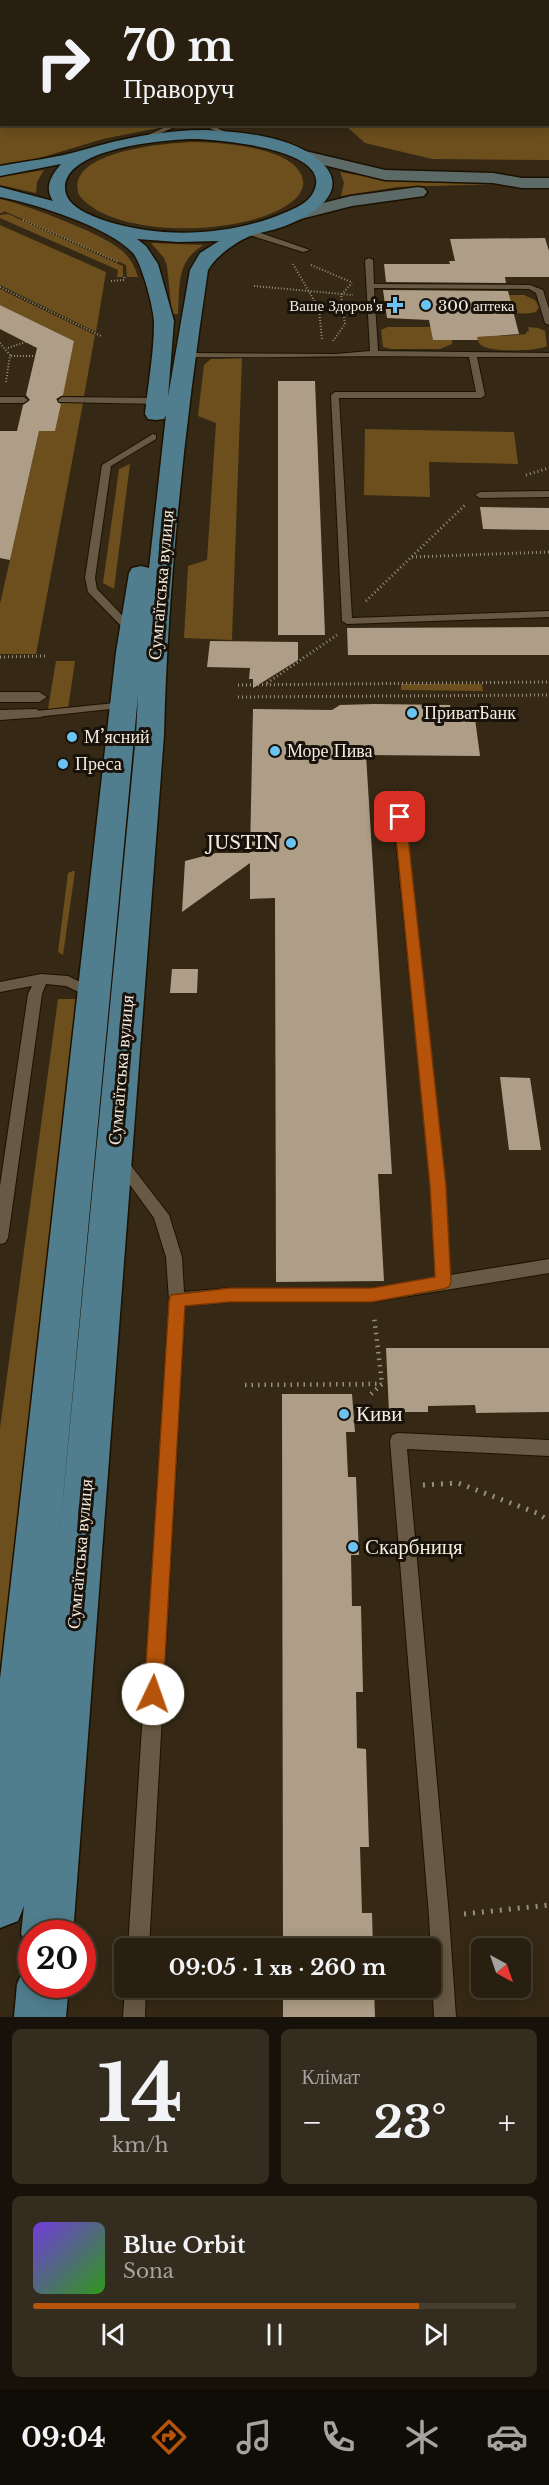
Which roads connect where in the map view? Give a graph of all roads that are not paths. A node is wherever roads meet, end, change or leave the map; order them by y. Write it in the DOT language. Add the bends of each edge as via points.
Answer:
graph roads {
  1 [pos="174,126"];
  2 [pos="208,126"];
  3 [pos="231,137"];
  4 [pos="142,139"];
  5 [pos="95,151"];
  6 [pos="301,156"];
  7 [pos="0,171"];
  8 [pos="522,183"];
  9 [pos="549,183"];
  10 [pos="0,192"];
  11 [pos="293,216"];
  12 [pos="83,218"];
  13 [pos="111,228"];
  14 [pos="246,231"];
  15 [pos="306,249"];
  16 [pos="369,260"];
  17 [pos="371,290"];
  18 [pos="548,318"];
  19 [pos="374,353"];
  20 [pos="186,355"];
  21 [pos="549,355"];
  22 [pos="473,356"];
  23 [pos="1,400"];
  24 [pos="24,400"];
  25 [pos="62,400"];
  26 [pos="158,401"];
  27 [pos="153,437"];
  28 [pos="549,494"];
  29 [pos="480,495"];
  30 [pos="549,614"];
  31 [pos="133,632"];
  32 [pos="0,697"];
  33 [pos="39,697"];
  34 [pos="125,705"];
  35 [pos="36,714"];
  36 [pos="0,715"];
  37 [pos="398,794"];
  38 [pos="41,979"];
  39 [pos="0,987"];
  40 [pos="95,995"];
  41 [pos="114,1154"];
  42 [pos="0,1238"];
  43 [pos="549,1266"];
  44 [pos="443,1282"];
  45 [pos="177,1300"];
  46 [pos="549,1448"];
  47 [pos="0,1903"];
  48 [pos="48,1920"];
  49 [pos="139,1938"];
  50 [pos="42,1998"];
  51 [pos="135,1998"];
  52 [pos="40,2017"];
  53 [pos="134,2017"];
  54 [pos="445,2017"];
  1 -- 4 [label="lane"];
  2 -- 3 [label="lane"];
  3 -- 4 [label="main road"];
  3 -- 6 [label="main road" via="269,144"];
  4 -- 5 [label="main road"];
  5 -- 7 [label="main road"];
  5 -- 12 [label="main road" via="65,169 57,183 59,198"];
  6 -- 8 [label="main road" via="385,175 493,178"];
  6 -- 11 [label="main road" via="322,175 323,189 314,203"];
  8 -- 9 [label="main road"];
  8 -- 11 [label="main road" via="496,189 372,196"];
  10 -- 12 [label="main road"];
  11 -- 14 [label="main road"];
  12 -- 13 [label="main road"];
  13 -- 14 [label="main road" via="177,236"];
  13 -- 26 [label="main road, Сумгаїтська вулиця" via="140,250 152,271 165,325"];
  14 -- 15 [label="lane"];
  14 -- 20 [label="main road, Сумгаїтська вулиця" via="201,263"];
  16 -- 17 [label="lane"];
  17 -- 18 [label="lane" via="530,287 540,292"];
  17 -- 19 [label="lane"];
  19 -- 20 [label="lane"];
  19 -- 22 [label="lane"];
  20 -- 41 [label="main road, Сумгаїтська вулиця" via="153,652 152,714"];
  21 -- 22 [label="lane"];
  22 -- 30 [label="lane" via="481,395 335,395 347,621"];
  23 -- 24 [label="lane"];
  25 -- 26 [label="lane"];
  26 -- 27 [label="main road, Сумгаїтська вулиця"];
  27 -- 31 [label="main road, Сумгаїтська вулиця"];
  27 -- 31 [label="lane" via="107,465 90,578 92,590"];
  28 -- 29 [label="lane"];
  31 -- 34 [label="main road, Сумгаїтська вулиця"];
  32 -- 33 [label="street"];
  34 -- 35 [label="lane"];
  34 -- 40 [label="main road, Сумгаїтська вулиця"];
  35 -- 36 [label="street"];
  37 -- 44 [label="lane" via="438,1186"];
  38 -- 39 [label="lane"];
  38 -- 40 [label="lane" via="68,981"];
  38 -- 42 [label="lane" via="35,994"];
  40 -- 47 [label="main road, Сумгаїтська вулиця"];
  41 -- 45 [label="lane" via="161,1215 174,1257"];
  41 -- 48 [label="main road, Сумгаїтська вулиця"];
  43 -- 44 [label="lane"];
  44 -- 45 [label="lane" via="372,1295 230,1295"];
  45 -- 49 [label="lane"];
  46 -- 54 [label="lane" via="398,1441"];
  50 -- 52 [label="main road"];
  51 -- 53 [label="lane"];
}
